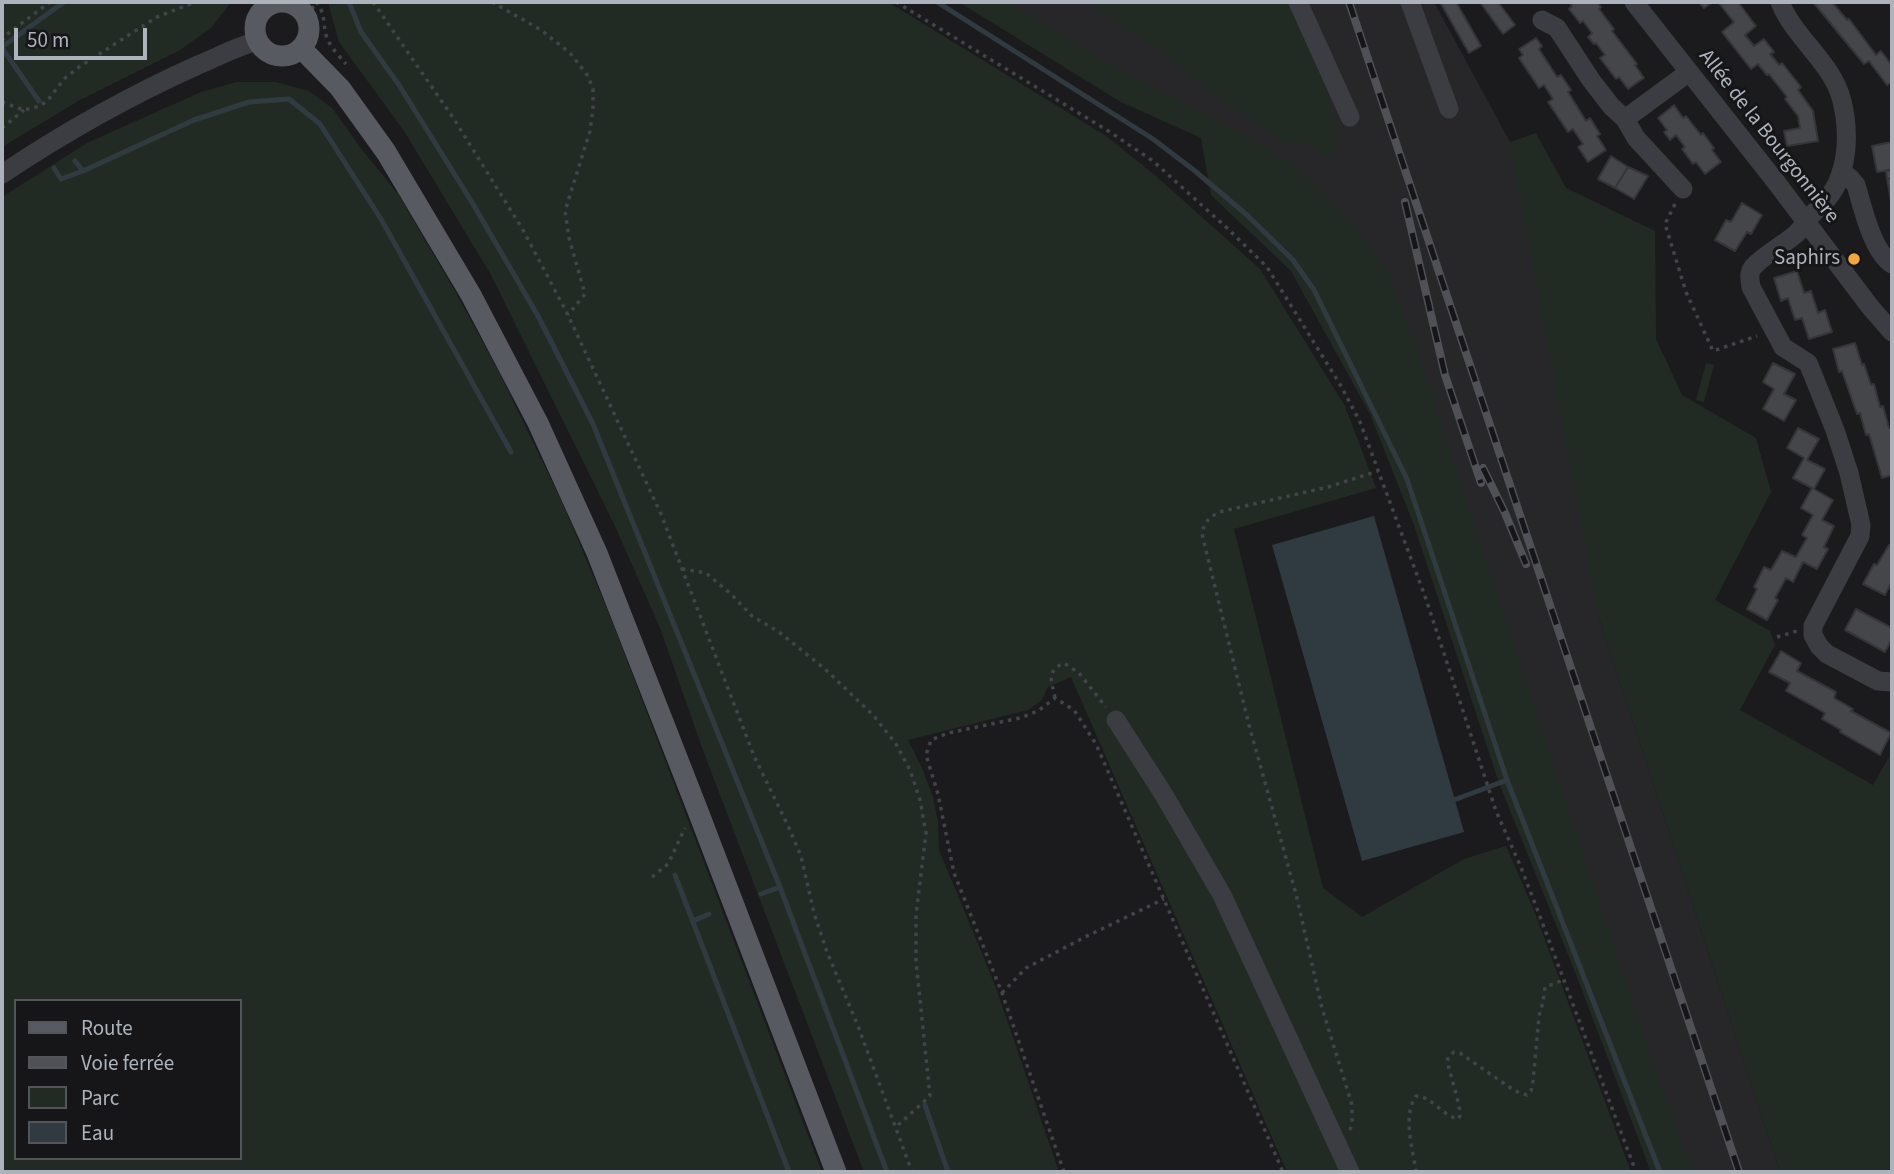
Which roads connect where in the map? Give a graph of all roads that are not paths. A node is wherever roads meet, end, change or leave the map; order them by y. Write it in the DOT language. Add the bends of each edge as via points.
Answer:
graph roads {
  1 [pos="278,2"];
  2 [pos="1298,2"];
  3 [pos="1410,2"];
  4 [pos="1634,2"];
  5 [pos="1780,2"];
  6 [pos="1542,20"];
  7 [pos="258,41"];
  8 [pos="301,48"];
  9 [pos="1689,72"];
  10 [pos="1449,109"];
  11 [pos="1350,117"];
  12 [pos="1625,119"];
  13 [pos="1841,172"];
  14 [pos="2,174"];
  15 [pos="1683,189"];
  16 [pos="1805,222"];
  17 [pos="1892,264"];
  18 [pos="1892,331"];
  19 [pos="1892,682"];
  20 [pos="1116,720"];
  21 [pos="836,1172"];
  22 [pos="1350,1172"];
  1 -- 7 [label="main road" via="256,20"];
  1 -- 8 [label="main road" via="311,9 308,38"];
  2 -- 11 [label="street"];
  3 -- 10 [label="street"];
  4 -- 9 [label="street, Allée de la Bourgonnière"];
  5 -- 13 [label="street" via="1841,97 1847,130"];
  6 -- 12 [label="street" via="1558,28 1591,80"];
  7 -- 8 [label="main road" via="273,55 290,55"];
  7 -- 14 [label="street" via="105,111"];
  8 -- 21 [label="main road" via="340,88 386,152 471,295 538,422 597,553"];
  9 -- 12 [label="street"];
  9 -- 16 [label="street, Allée de la Bourgonnière"];
  12 -- 15 [label="street" via="1636,138"];
  13 -- 16 [label="street" via="1832,193"];
  13 -- 17 [label="street" via="1856,185 1876,245"];
  16 -- 18 [label="street, Allée de la Bourgonnière"];
  16 -- 19 [label="street" via="1753,268 1749,277 1783,347 1808,363 1849,473 1861,525 1860,536 1813,626 1813,635 1827,654 1878,681"];
  20 -- 22 [label="street" via="1223,895"];
}
